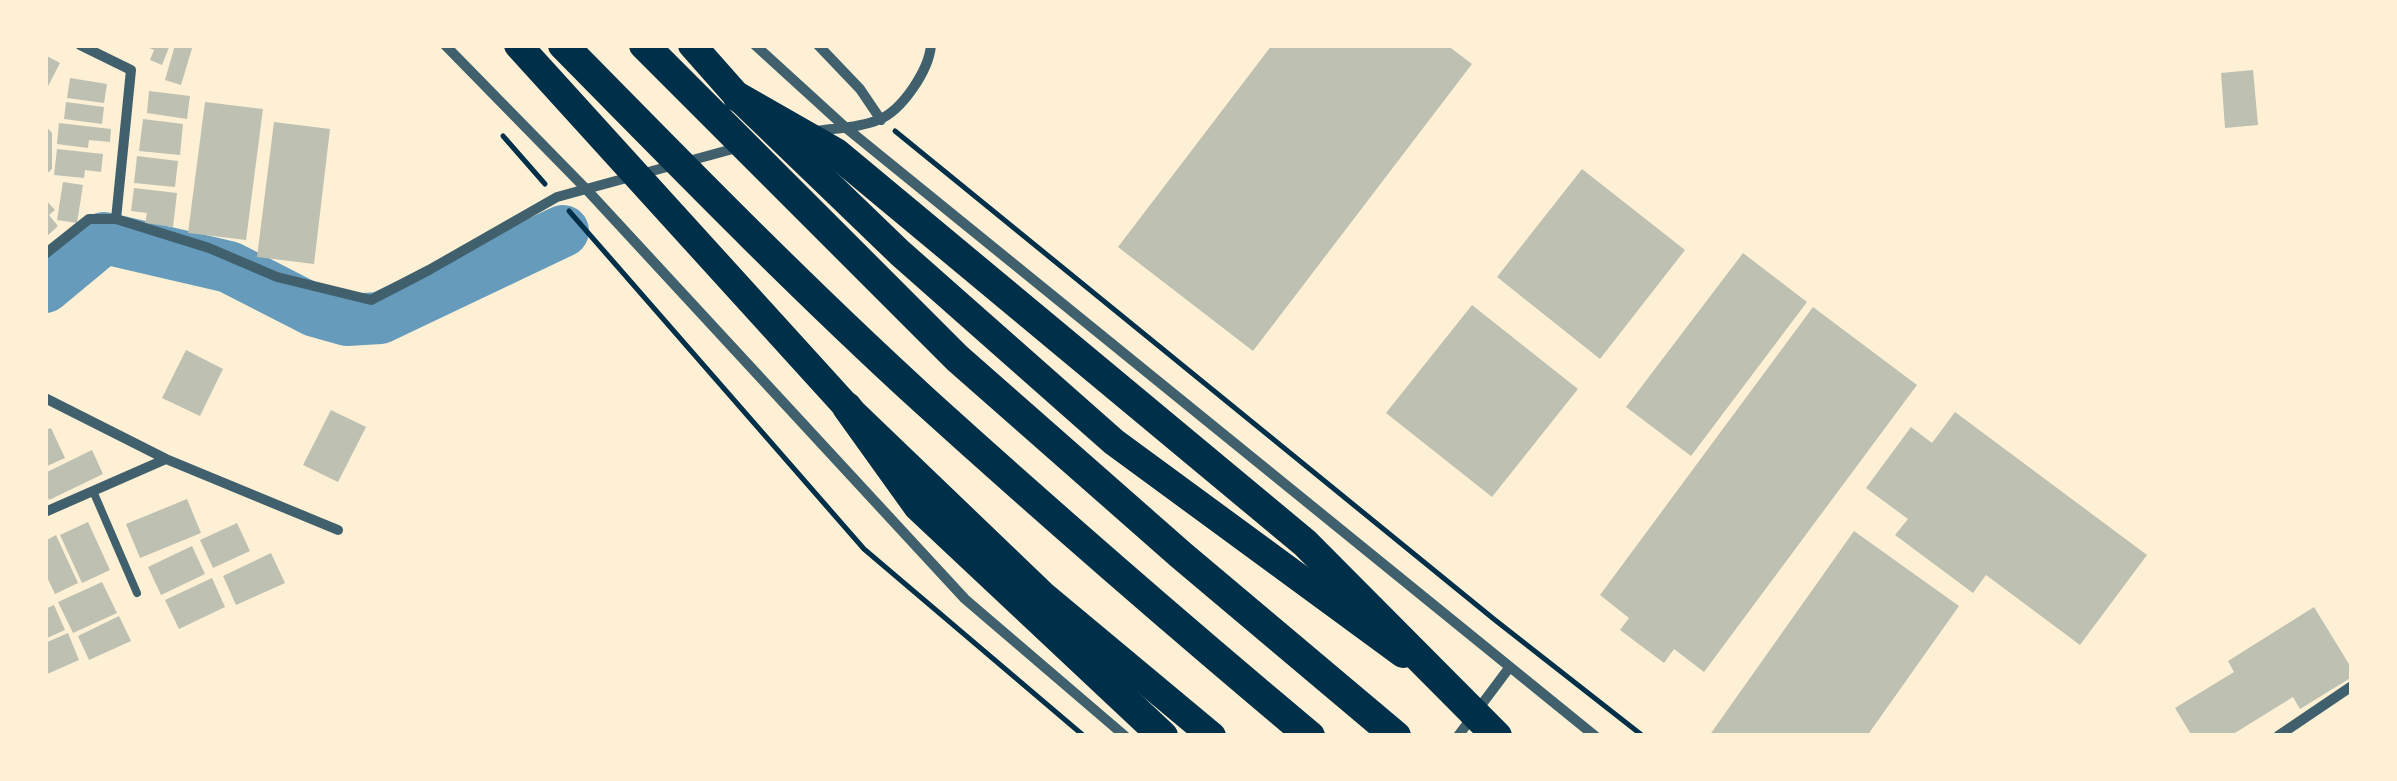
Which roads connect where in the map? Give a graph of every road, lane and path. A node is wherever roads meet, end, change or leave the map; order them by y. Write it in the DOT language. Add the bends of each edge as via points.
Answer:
graph roads {
  1 [pos="80,45"];
  2 [pos="445,45"];
  3 [pos="518,45"];
  4 [pos="564,45"];
  5 [pos="644,45"];
  6 [pos="692,45"];
  7 [pos="755,45"];
  8 [pos="818,45"];
  9 [pos="931,45"];
  10 [pos="738,96"];
  11 [pos="880,120"];
  12 [pos="845,127"];
  13 [pos="496,128"];
  14 [pos="771,139"];
  15 [pos="753,144"];
  16 [pos="588,190"];
  17 [pos="557,197"];
  18 [pos="116,219"];
  19 [pos="45,254"];
  20 [pos="45,398"];
  21 [pos="847,407"];
  22 [pos="166,459"];
  23 [pos="93,491"];
  24 [pos="45,512"];
  25 [pos="338,530"];
  26 [pos="137,592"];
  27 [pos="1509,668"];
  28 [pos="2352,686"];
  29 [pos="1084,736"];
  30 [pos="1125,736"];
  31 [pos="1163,736"];
  32 [pos="1212,736"];
  33 [pos="1310,736"];
  34 [pos="1396,736"];
  35 [pos="1458,736"];
  36 [pos="1498,736"];
  37 [pos="1514,736"];
  38 [pos="1596,736"];
  39 [pos="1642,736"];
  40 [pos="2278,736"];
  1 -- 18 [label="street" via="131,70"];
  2 -- 16 [label="street"];
  3 -- 21 [label="highway"];
  4 -- 33 [label="highway" via="924,400"];
  5 -- 34 [label="highway" via="957,358"];
  6 -- 10 [label="highway"];
  7 -- 12 [label="street"];
  8 -- 11 [label="street"];
  9 -- 11 [label="street" via="904,99"];
  10 -- 36 [label="highway" via="836,153 1305,543"];
  10 -- 37 [label="highway" via="900,253 1114,442"];
  11 -- 12 [label="street"];
  11 -- 39 [label="path"];
  12 -- 14 [label="street"];
  12 -- 27 [label="street"];
  13 -- 17 [label="path"];
  15 -- 16 [label="street"];
  16 -- 17 [label="street"];
  16 -- 30 [label="street" via="965,599"];
  17 -- 18 [label="street" via="370,300 277,277"];
  17 -- 29 [label="path" via="864,550"];
  18 -- 19 [label="street" via="89,219"];
  20 -- 22 [label="street"];
  21 -- 31 [label="highway" via="918,506"];
  21 -- 32 [label="highway" via="1044,596"];
  22 -- 23 [label="street"];
  22 -- 25 [label="street"];
  23 -- 24 [label="street"];
  23 -- 26 [label="lane"];
  27 -- 35 [label="street"];
  27 -- 38 [label="street"];
  28 -- 40 [label="street"];
}
